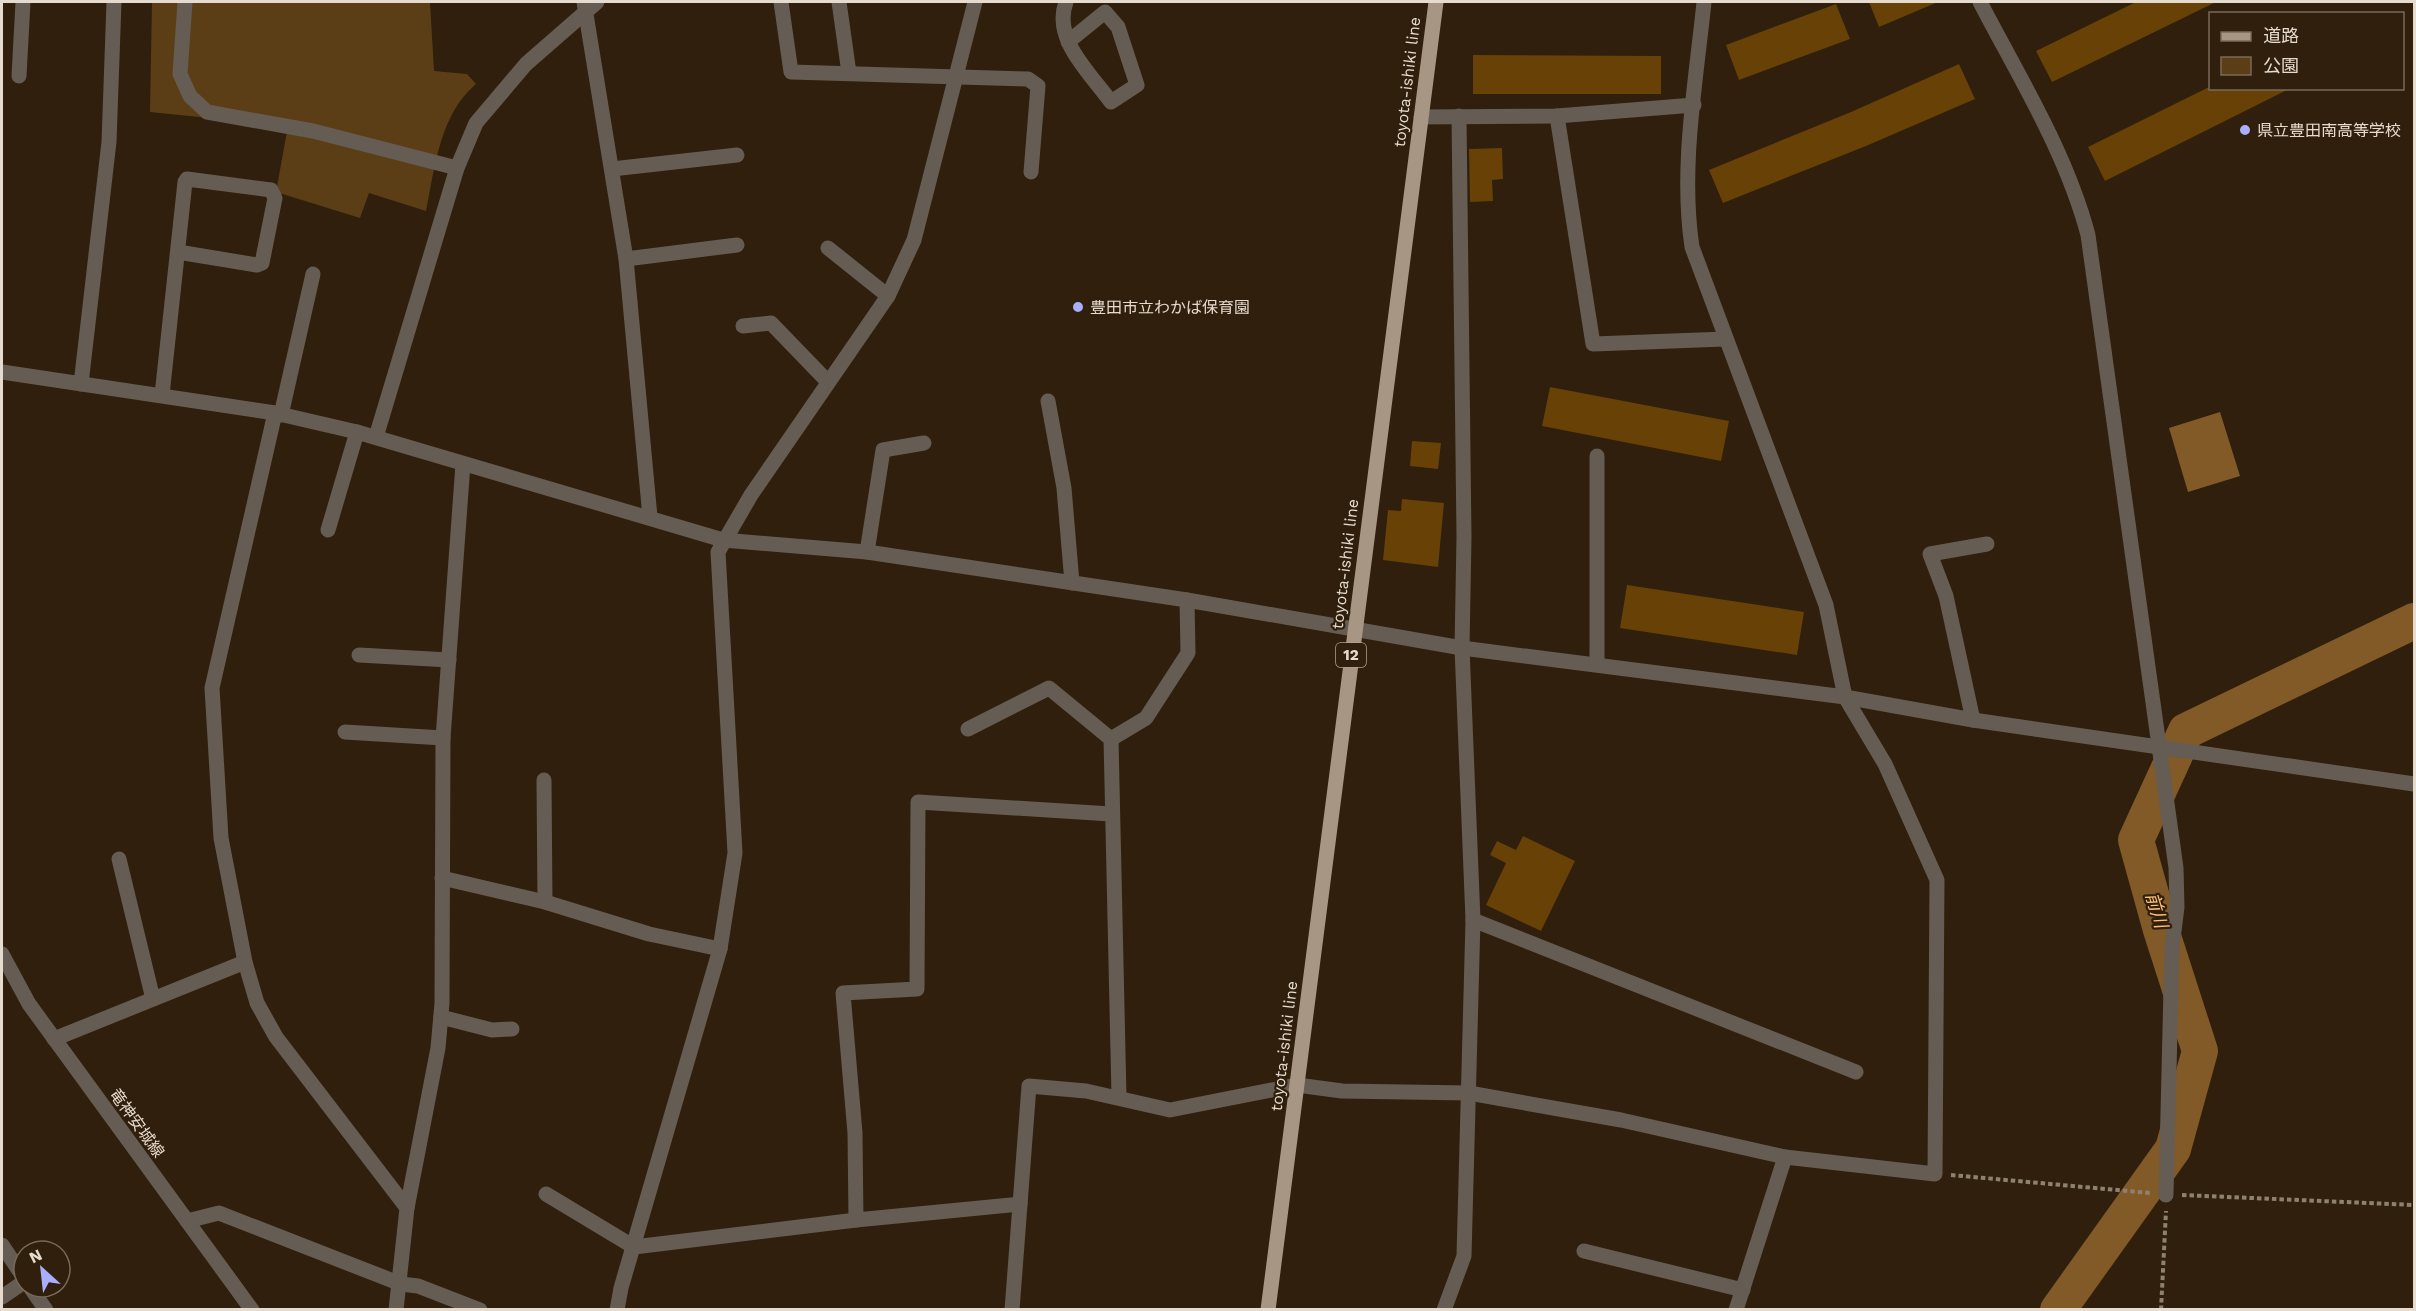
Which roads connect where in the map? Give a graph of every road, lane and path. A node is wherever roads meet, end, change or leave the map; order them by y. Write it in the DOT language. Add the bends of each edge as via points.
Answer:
graph roads {
  1 [pos="23,2"];
  2 [pos="114,2"];
  3 [pos="185,2"];
  4 [pos="781,2"];
  5 [pos="839,2"];
  6 [pos="975,2"];
  7 [pos="1066,2"];
  8 [pos="1436,2"];
  9 [pos="1704,2"];
  10 [pos="1980,2"];
  11 [pos="589,4"];
  12 [pos="1068,42"];
  13 [pos="849,73"];
  14 [pos="956,75"];
  15 [pos="19,76"];
  16 [pos="1694,105"];
  17 [pos="1459,116"];
  18 [pos="1557,116"];
  19 [pos="1421,117"];
  20 [pos="736,155"];
  21 [pos="457,168"];
  22 [pos="612,169"];
  23 [pos="1031,172"];
  24 [pos="737,245"];
  25 [pos="828,248"];
  26 [pos="178,252"];
  27 [pos="626,259"];
  28 [pos="313,274"];
  29 [pos="888,296"];
  30 [pos="743,326"];
  31 [pos="1725,339"];
  32 [pos="2,372"];
  33 [pos="828,382"];
  34 [pos="81,384"];
  35 [pos="162,395"];
  36 [pos="1047,402"];
  37 [pos="278,414"];
  38 [pos="357,432"];
  39 [pos="376,437"];
  40 [pos="924,443"];
  41 [pos="1597,456"];
  42 [pos="463,464"];
  43 [pos="650,517"];
  44 [pos="328,530"];
  45 [pos="723,540"];
  46 [pos="1987,544"];
  47 [pos="867,552"];
  48 [pos="1072,583"];
  49 [pos="1187,600"];
  50 [pos="1354,631"];
  51 [pos="1462,648"];
  52 [pos="359,656"];
  53 [pos="449,660"];
  54 [pos="1597,664"];
  55 [pos="1845,697"];
  56 [pos="1973,720"];
  57 [pos="968,729"];
  58 [pos="345,732"];
  59 [pos="443,738"];
  60 [pos="1111,739"];
  61 [pos="2160,747"];
  62 [pos="544,780"];
  63 [pos="2415,784"];
  64 [pos="1111,814"];
  65 [pos="119,859"];
  66 [pos="442,878"];
  67 [pos="545,902"];
  68 [pos="1473,920"];
  69 [pos="720,949"];
  70 [pos="2,954"];
  71 [pos="245,962"];
  72 [pos="153,999"];
  73 [pos="441,1017"];
  74 [pos="512,1029"];
  75 [pos="54,1039"];
  76 [pos="1856,1072"];
  77 [pos="1297,1084"];
  78 [pos="1468,1093"];
  79 [pos="1119,1097"];
  80 [pos="1785,1156"];
  81 [pos="1935,1174"];
  82 [pos="546,1194"];
  83 [pos="2166,1195"];
  84 [pos="1020,1204"];
  85 [pos="2415,1205"];
  86 [pos="407,1208"];
  87 [pos="856,1220"];
  88 [pos="187,1221"];
  89 [pos="2,1245"];
  90 [pos="634,1247"];
  91 [pos="1584,1251"];
  92 [pos="12,1261"];
  93 [pos="401,1284"];
  94 [pos="1743,1290"];
  95 [pos="474,1308"];
  96 [pos="252,1310"];
  97 [pos="396,1310"];
  98 [pos="617,1310"];
  99 [pos="1012,1310"];
  100 [pos="1268,1310"];
  101 [pos="1444,1310"];
  102 [pos="1737,1310"];
  103 [pos="2161,1310"];
  1 -- 15 [label="street"];
  2 -- 34 [label="street" via="109,142"];
  3 -- 21 [label="street" via="180,74 190,96 207,112 313,131"];
  4 -- 13 [label="street" via="791,72"];
  5 -- 13 [label="street"];
  6 -- 14 [label="street"];
  7 -- 12 [label="street" via="1061,15"];
  8 -- 19 [label="main road, toyota-ishiki line / 12"];
  9 -- 16 [label="street"];
  10 -- 61 [label="street" via="2077,193 2088,235"];
  11 -- 21 [label="street" via="485,109"];
  11 -- 22 [label="street"];
  12 -- 12 [label="street" via="1111,102 1137,84 1118,27 1105,12"];
  13 -- 14 [label="street"];
  14 -- 23 [label="street" via="1028,79 1038,86"];
  14 -- 29 [label="street" via="914,240"];
  16 -- 18 [label="street"];
  16 -- 31 [label="street" via="1688,218 1692,247"];
  17 -- 18 [label="street"];
  17 -- 19 [label="street"];
  17 -- 51 [label="street"];
  18 -- 31 [label="street" via="1593,344"];
  19 -- 50 [label="main road, toyota-ishiki line / 12"];
  20 -- 22 [label="street"];
  21 -- 39 [label="street"];
  22 -- 27 [label="street"];
  24 -- 27 [label="street"];
  25 -- 29 [label="street"];
  26 -- 26 [label="street" via="187,178 271,190 274,198 262,263"];
  26 -- 35 [label="street"];
  27 -- 43 [label="street"];
  28 -- 37 [label="street"];
  29 -- 33 [label="street"];
  30 -- 33 [label="street" via="771,323"];
  31 -- 55 [label="street" via="1826,605"];
  32 -- 34 [label="street"];
  33 -- 45 [label="street"];
  34 -- 35 [label="street"];
  35 -- 37 [label="street"];
  36 -- 48 [label="street" via="1064,488"];
  37 -- 38 [label="street"];
  37 -- 71 [label="street" via="212,688 221,838"];
  38 -- 39 [label="street"];
  38 -- 44 [label="street"];
  39 -- 42 [label="street"];
  40 -- 47 [label="street" via="883,450"];
  41 -- 54 [label="street"];
  42 -- 43 [label="street"];
  42 -- 53 [label="street"];
  43 -- 45 [label="street"];
  45 -- 47 [label="street"];
  45 -- 69 [label="street" via="718,552 735,853"];
  46 -- 56 [label="street" via="1930,554 1947,596"];
  47 -- 48 [label="street"];
  48 -- 49 [label="street"];
  49 -- 50 [label="street"];
  49 -- 60 [label="street" via="1188,653 1146,718"];
  50 -- 51 [label="street"];
  50 -- 77 [label="main road, toyota-ishiki line / 12"];
  51 -- 54 [label="street"];
  51 -- 68 [label="street"];
  52 -- 53 [label="street"];
  53 -- 59 [label="street"];
  54 -- 55 [label="street"];
  55 -- 56 [label="street"];
  55 -- 81 [label="street" via="1885,764 1937,880"];
  56 -- 61 [label="street"];
  57 -- 60 [label="street" via="1049,688"];
  58 -- 59 [label="street"];
  59 -- 66 [label="street"];
  60 -- 64 [label="street"];
  61 -- 63 [label="street"];
  61 -- 83 [label="street" via="2176,868 2177,907 2172,947"];
  62 -- 67 [label="street"];
  64 -- 79 [label="street"];
  64 -- 87 [label="street" via="918,802 917,989 843,993 855,1133"];
  65 -- 72 [label="street"];
  66 -- 67 [label="street"];
  66 -- 73 [label="street"];
  67 -- 69 [label="street"];
  68 -- 76 [label="street"];
  68 -- 78 [label="street"];
  69 -- 90 [label="street"];
  70 -- 75 [label="street, 竜神安城線" via="29,1004"];
  71 -- 72 [label="street"];
  71 -- 86 [label="street" via="257,1003 276,1037"];
  72 -- 75 [label="street"];
  73 -- 74 [label="street" via="492,1030"];
  73 -- 86 [label="street"];
  75 -- 88 [label="street, 竜神安城線"];
  77 -- 78 [label="street" via="1342,1091"];
  77 -- 79 [label="street" via="1170,1110"];
  77 -- 100 [label="main road, toyota-ishiki line / 12"];
  78 -- 80 [label="street" via="1621,1120"];
  78 -- 101 [label="street" via="1464,1256"];
  79 -- 84 [label="street" via="1029,1086"];
  80 -- 81 [label="street"];
  80 -- 94 [label="street"];
  81 -- 83 [label="path"];
  82 -- 90 [label="street"];
  83 -- 85 [label="path"];
  83 -- 103 [label="path"];
  84 -- 87 [label="street"];
  84 -- 99 [label="street"];
  86 -- 93 [label="street"];
  87 -- 90 [label="street"];
  88 -- 93 [label="street" via="219,1213"];
  88 -- 96 [label="street, 竜神安城線"];
  89 -- 92 [label="street"];
  90 -- 98 [label="street"];
  91 -- 94 [label="street"];
  93 -- 95 [label="street" via="418,1286"];
  93 -- 97 [label="street"];
  94 -- 102 [label="street"];
}
